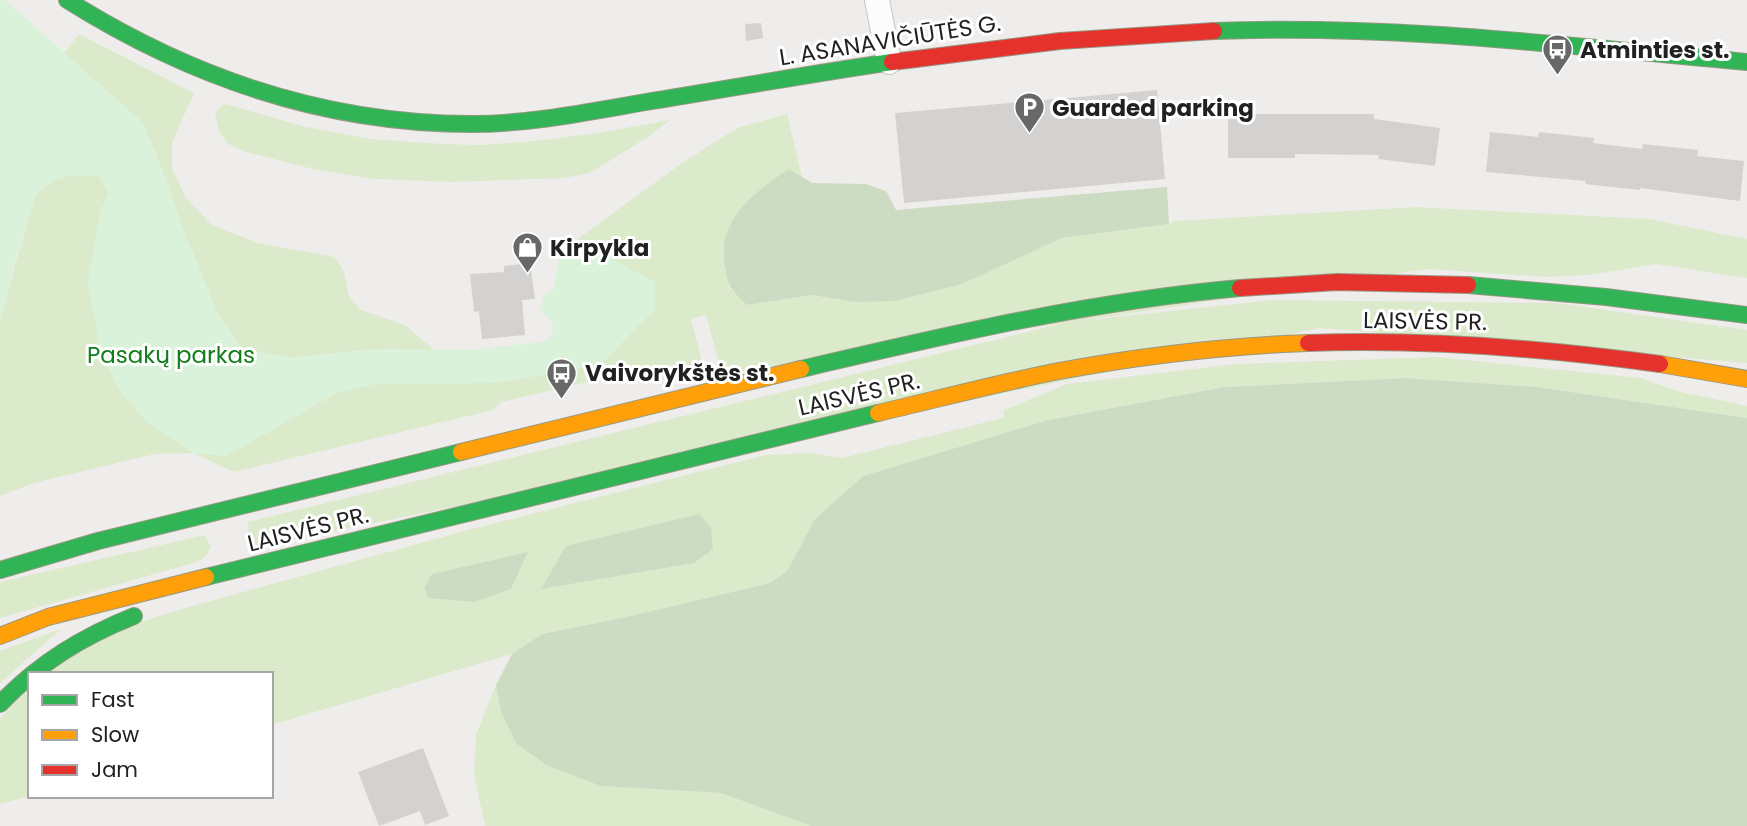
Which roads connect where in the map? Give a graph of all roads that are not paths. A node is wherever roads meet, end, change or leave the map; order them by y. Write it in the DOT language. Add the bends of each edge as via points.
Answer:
graph roads {
  1 [pos="67,0"];
  2 [pos="877,0"];
  3 [pos="889,62"];
  4 [pos="1747,62"];
  5 [pos="1747,316"];
  6 [pos="1747,379"];
  7 [pos="268,562"];
  8 [pos="0,570"];
  9 [pos="0,636"];
  10 [pos="32,672"];
  11 [pos="28,675"];
  12 [pos="0,704"];
  1 -- 3 [label="main road, L. ASANAVIČIŪTĖS G." via="163,55 213,75 328,110 423,122 475,124 550,118"];
  2 -- 3 [label="street"];
  3 -- 4 [label="main road, L. ASANAVIČIŪTĖS G." via="1078,38 1340,30"];
  5 -- 8 [label="main road, LAISVĖS PR." via="1585,295 1371,282 1280,285 1084,307 701,393 98,541"];
  6 -- 7 [label="main road, LAISVĖS PR." via="1648,360 1471,343 1206,350 1047,373"];
  7 -- 9 [label="main road, LAISVĖS PR." via="48,617"];
  7 -- 10 [label="main road" via="89,634"];
  11 -- 12 [label="main road"];
}
